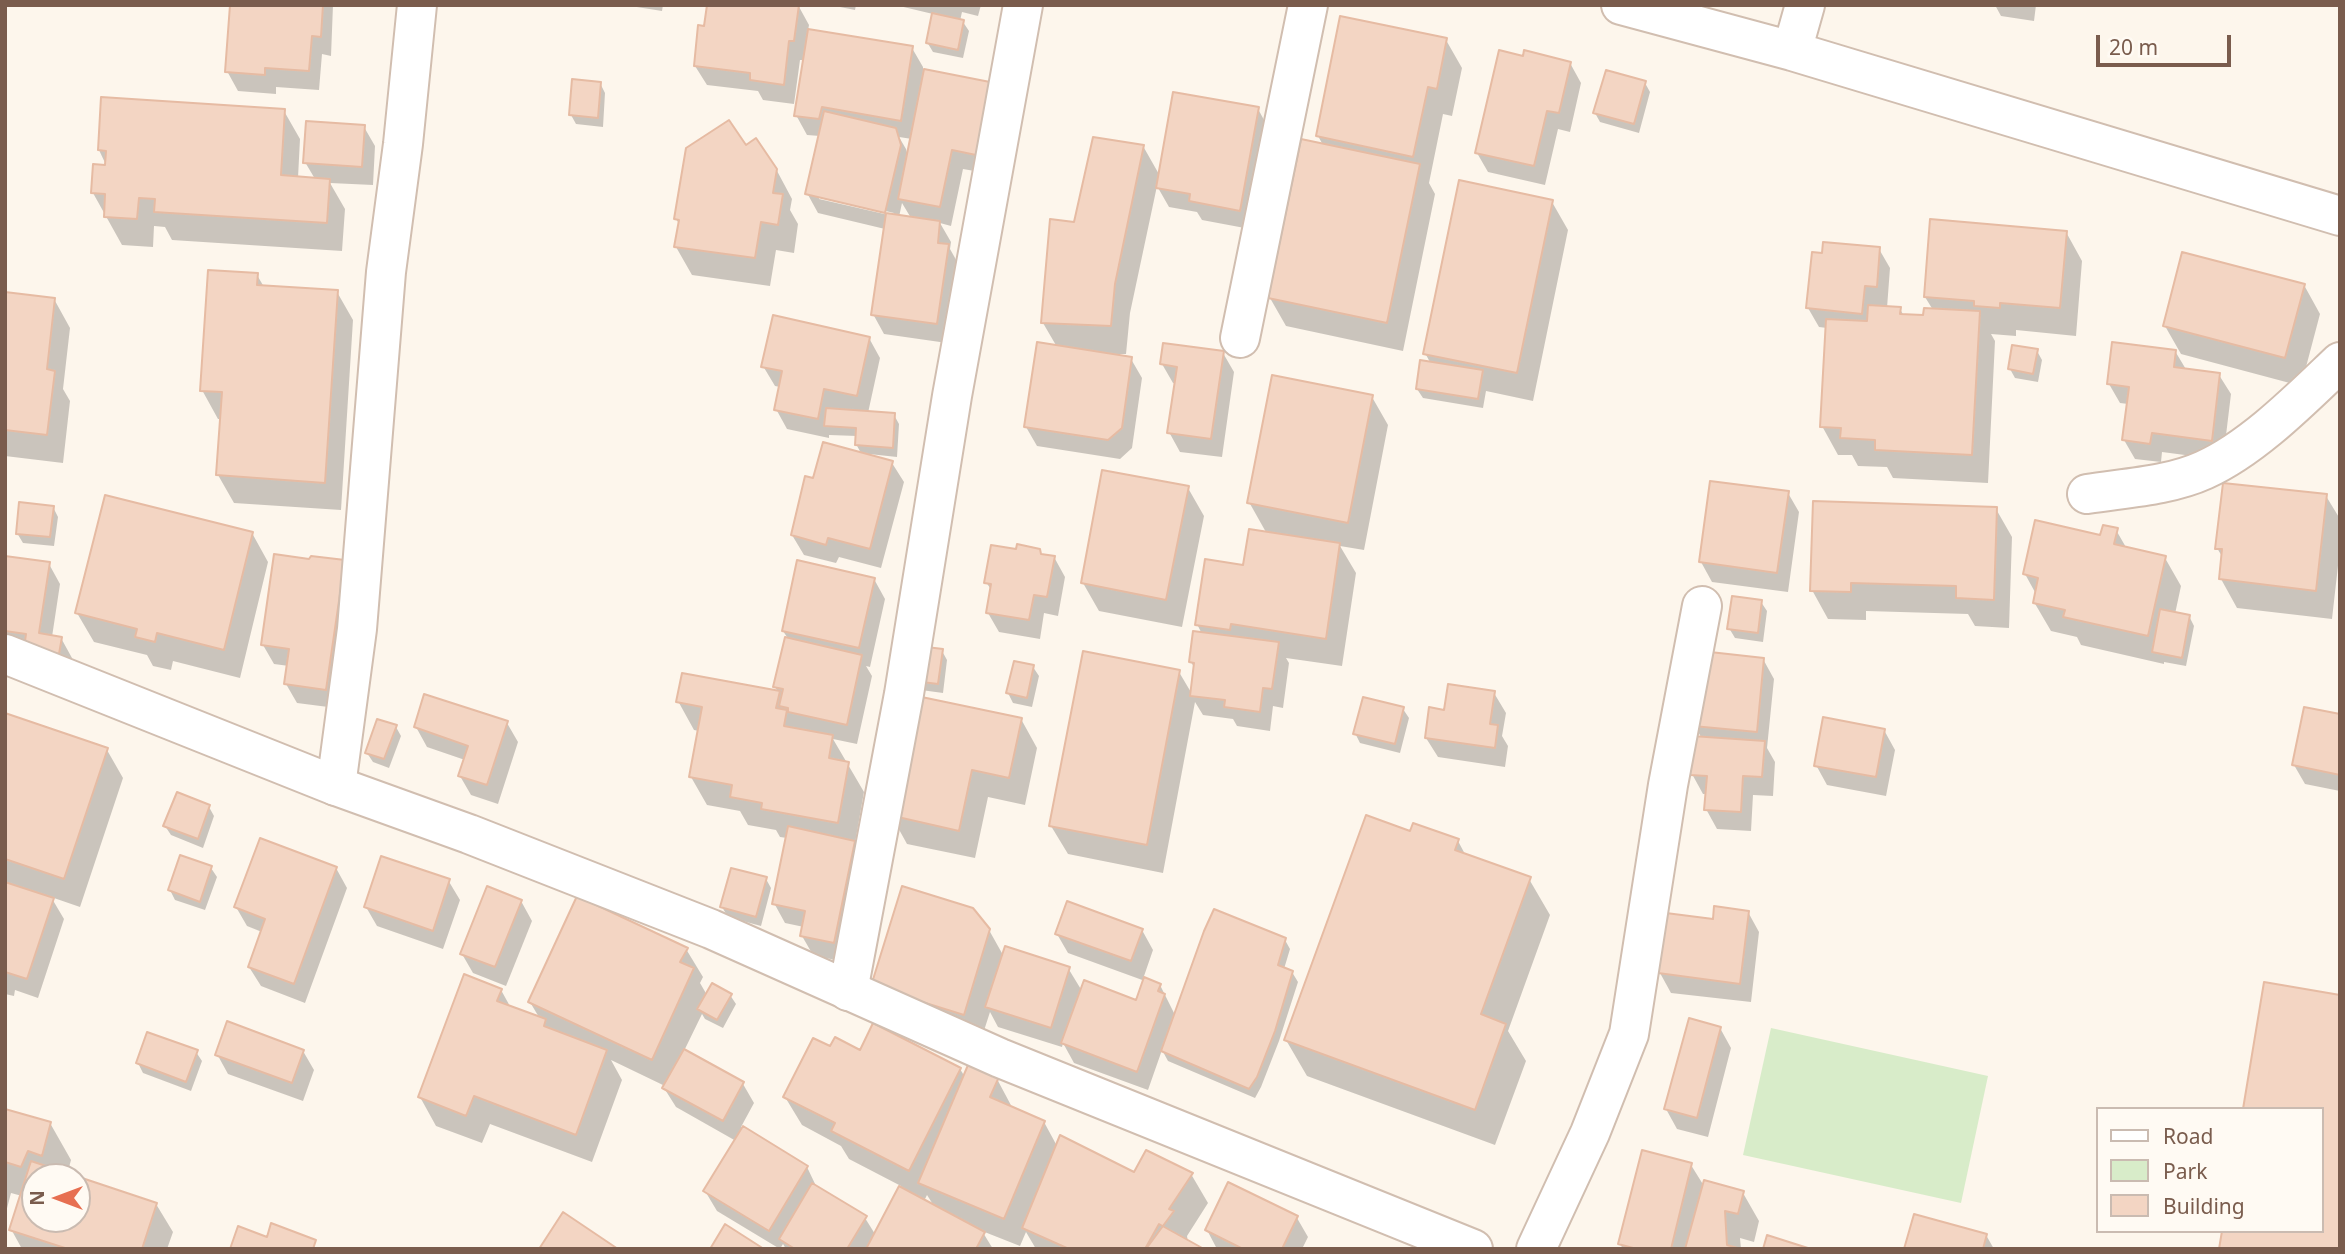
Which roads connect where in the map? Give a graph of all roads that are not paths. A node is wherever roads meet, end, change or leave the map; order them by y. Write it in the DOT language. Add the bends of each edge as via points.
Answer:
graph roads {
  1 [pos="417,5"];
  2 [pos="1023,5"];
  3 [pos="1308,5"];
  4 [pos="1621,5"];
  5 [pos="1805,5"];
  6 [pos="1792,51"];
  7 [pos="2340,216"];
  8 [pos="1240,338"];
  9 [pos="2340,362"];
  10 [pos="2087,494"];
  11 [pos="1702,606"];
  12 [pos="5,654"];
  13 [pos="336,786"];
  14 [pos="848,991"];
  15 [pos="1473,1249"];
  16 [pos="1536,1249"];
  1 -- 13 [label="street" via="386,272 357,629"];
  2 -- 14 [label="street"];
  3 -- 8 [label="street"];
  4 -- 6 [label="street"];
  5 -- 6 [label="street"];
  6 -- 7 [label="street"];
  9 -- 10 [label="street" via="2289,411 2203,471"];
  11 -- 16 [label="street" via="1629,1034 1590,1133"];
  12 -- 13 [label="street"];
  13 -- 14 [label="street" via="711,929"];
  14 -- 15 [label="street" via="1000,1058"];
}
